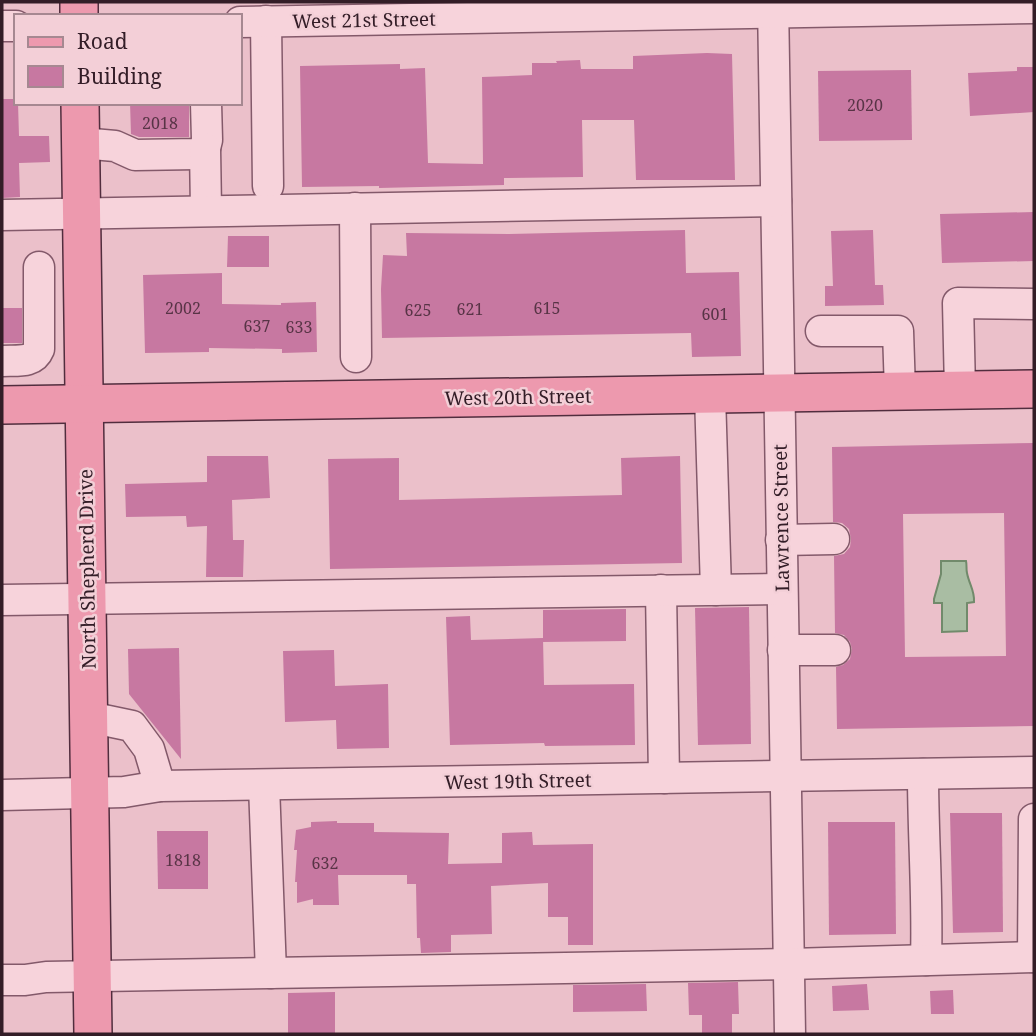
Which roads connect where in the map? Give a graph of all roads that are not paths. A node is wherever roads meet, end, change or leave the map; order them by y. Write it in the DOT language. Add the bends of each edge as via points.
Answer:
graph roads {
  1 [pos="773,7"];
  2 [pos="1034,8"];
  3 [pos="253,22"];
  4 [pos="80,105"];
  5 [pos="206,105"];
  6 [pos="81,143"];
  7 [pos="205,148"];
  8 [pos="268,186"];
  9 [pos="776,201"];
  10 [pos="355,208"];
  11 [pos="206,210"];
  12 [pos="83,214"];
  13 [pos="2,215"];
  14 [pos="39,267"];
  15 [pos="1034,304"];
  16 [pos="821,331"];
  17 [pos="356,357"];
  18 [pos="2,360"];
  19 [pos="1034,389"];
  20 [pos="960,390"];
  21 [pos="900,391"];
  22 [pos="779,393"];
  23 [pos="710,395"];
  24 [pos="85,404"];
  25 [pos="2,405"];
  26 [pos="834,539"];
  27 [pos="781,540"];
  28 [pos="782,589"];
  29 [pos="661,590"];
  30 [pos="716,590"];
  31 [pos="86,598"];
  32 [pos="2,600"];
  33 [pos="783,650"];
  34 [pos="835,650"];
  35 [pos="89,718"];
  36 [pos="1034,772"];
  37 [pos="923,774"];
  38 [pos="785,776"];
  39 [pos="664,778"];
  40 [pos="264,785"];
  41 [pos="160,786"];
  42 [pos="90,794"];
  43 [pos="2,795"];
  44 [pos="1034,819"];
  45 [pos="1034,957"];
  46 [pos="926,960"];
  47 [pos="790,964"];
  48 [pos="271,973"];
  49 [pos="91,976"];
  50 [pos="2,980"];
  51 [pos="93,1034"];
  52 [pos="790,1034"];
  1 -- 2 [label="street, West 21st Street"];
  1 -- 3 [label="street, West 21st Street" via="608,17"];
  1 -- 9 [label="street, Lawrence Street"];
  3 -- 8 [label="street"];
  4 -- 6 [label="main road, North Shepherd Drive"];
  5 -- 7 [label="street"];
  6 -- 7 [label="street" via="115,146 135,155 197,154"];
  6 -- 12 [label="main road, North Shepherd Drive"];
  7 -- 11 [label="street"];
  9 -- 10 [label="street"];
  9 -- 22 [label="street, Lawrence Street"];
  10 -- 11 [label="street"];
  10 -- 17 [label="street"];
  11 -- 12 [label="street"];
  12 -- 13 [label="street"];
  12 -- 24 [label="main road, North Shepherd Drive"];
  14 -- 18 [label="street" via="38,353 31,359"];
  15 -- 20 [label="street" via="958,303"];
  16 -- 21 [label="street" via="898,331"];
  19 -- 20 [label="main road, West 20th Street"];
  20 -- 21 [label="main road, West 20th Street"];
  21 -- 22 [label="main road, West 20th Street"];
  22 -- 23 [label="main road, West 20th Street"];
  22 -- 27 [label="street, Lawrence Street"];
  23 -- 24 [label="main road, West 20th Street"];
  23 -- 30 [label="street"];
  24 -- 25 [label="main road, West 20th Street"];
  24 -- 31 [label="main road, North Shepherd Drive"];
  26 -- 27 [label="street"];
  27 -- 28 [label="street, Lawrence Street"];
  28 -- 30 [label="street"];
  28 -- 33 [label="street, Lawrence Street"];
  29 -- 30 [label="street"];
  29 -- 31 [label="street"];
  29 -- 39 [label="street"];
  31 -- 32 [label="street"];
  31 -- 35 [label="main road, North Shepherd Drive"];
  33 -- 34 [label="street"];
  33 -- 38 [label="street, Lawrence Street"];
  35 -- 41 [label="street" via="132,726 149,749"];
  35 -- 42 [label="main road, North Shepherd Drive"];
  36 -- 37 [label="street, West 19th Street"];
  37 -- 38 [label="street, West 19th Street"];
  37 -- 46 [label="street"];
  38 -- 39 [label="street, West 19th Street"];
  38 -- 47 [label="street, Lawrence Street"];
  39 -- 40 [label="street, West 19th Street"];
  40 -- 41 [label="street, West 19th Street"];
  40 -- 48 [label="street"];
  41 -- 42 [label="street, West 19th Street"];
  42 -- 43 [label="street, West 19th Street"];
  42 -- 49 [label="main road, North Shepherd Drive"];
  44 -- 45 [label="street"];
  45 -- 46 [label="street"];
  46 -- 47 [label="street"];
  47 -- 48 [label="street"];
  47 -- 52 [label="street, Lawrence Street"];
  48 -- 49 [label="street"];
  49 -- 50 [label="street"];
  49 -- 51 [label="main road, North Shepherd Drive"];
}
